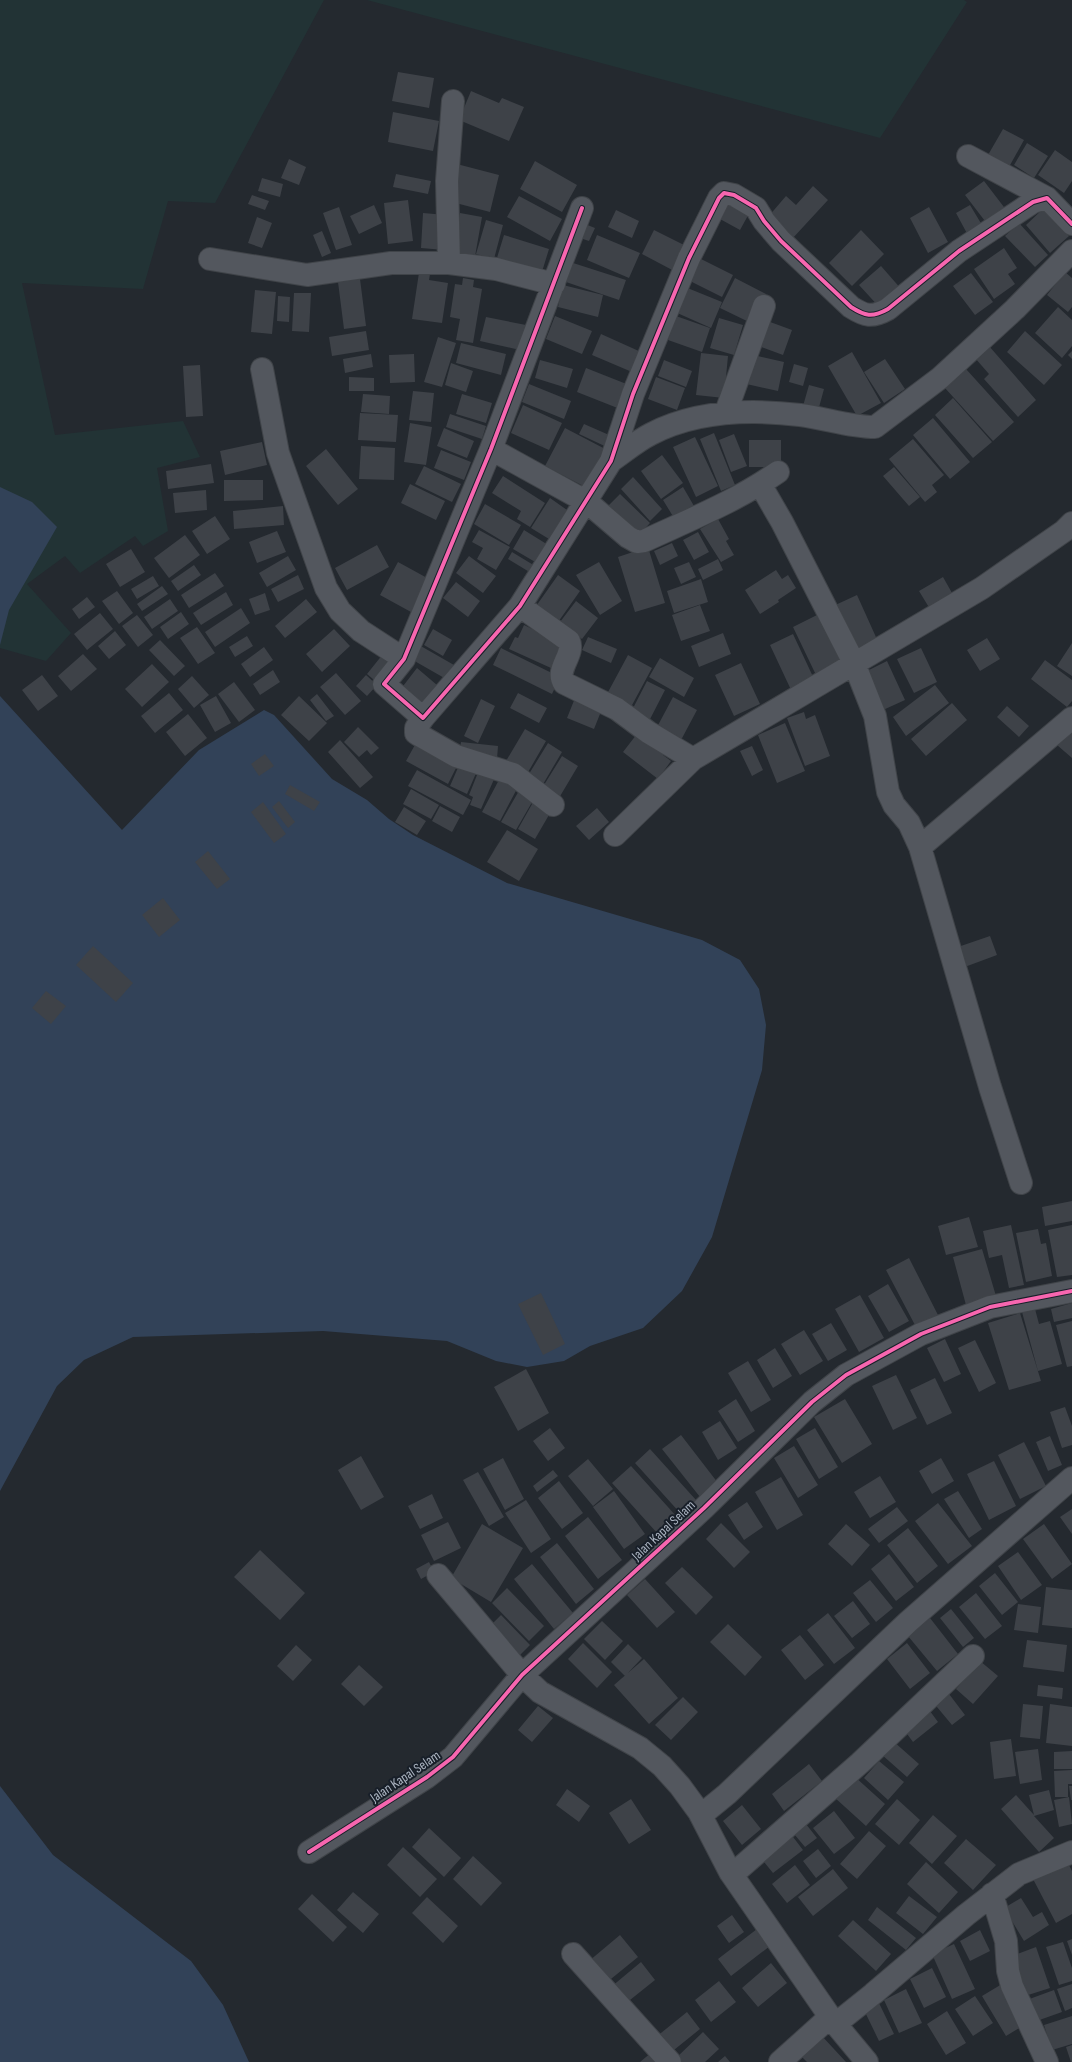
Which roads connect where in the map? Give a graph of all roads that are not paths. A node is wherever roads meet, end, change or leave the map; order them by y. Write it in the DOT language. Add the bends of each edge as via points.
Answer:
graph roads {
  1 [pos="453,101"];
  2 [pos="968,156"];
  3 [pos="1047,198"];
  4 [pos="582,208"];
  5 [pos="1072,224"];
  6 [pos="1072,251"];
  7 [pos="210,259"];
  8 [pos="449,263"];
  9 [pos="554,284"];
  10 [pos="764,306"];
  11 [pos="262,369"];
  12 [pos="726,412"];
  13 [pos="491,450"];
  14 [pos="611,461"];
  15 [pos="587,502"];
  16 [pos="1072,523"];
  17 [pos="520,606"];
  18 [pos="404,659"];
  19 [pos="854,663"];
  20 [pos="423,718"];
  21 [pos="1072,718"];
  22 [pos="693,759"];
  23 [pos="553,805"];
  24 [pos="615,834"];
  25 [pos="920,847"];
  26 [pos="1021,1183"];
  27 [pos="1072,1291"];
  28 [pos="1072,1478"];
  29 [pos="438,1575"];
  30 [pos="973,1656"];
  31 [pos="522,1674"];
  32 [pos="702,1812"];
  33 [pos="309,1852"];
  34 [pos="1072,1852"];
  35 [pos="742,1865"];
  36 [pos="992,1894"];
  37 [pos="574,1954"];
  38 [pos="840,2016"];
  39 [pos="670,2062"];
  40 [pos="780,2062"];
  41 [pos="868,2062"];
  42 [pos="1047,2062"];
  1 -- 8 [label="street" via="447,181"];
  2 -- 3 [label="street"];
  3 -- 5 [label="street"];
  3 -- 14 [label="street" via="1033,202 960,251 888,309 863,315 851,307 781,241 756,208 734,194 724,193 719,198 689,258 633,394"];
  4 -- 9 [label="street"];
  6 -- 12 [label="street" via="1015,310 940,378 875,427 801,415"];
  7 -- 8 [label="street" via="307,274 391,263"];
  8 -- 9 [label="street" via="496,269"];
  9 -- 13 [label="street"];
  10 -- 12 [label="street"];
  11 -- 18 [label="street" via="278,453 326,588 340,611 361,631"];
  12 -- 14 [label="street" via="684,421 651,434"];
  13 -- 15 [label="street"];
  13 -- 18 [label="street"];
  14 -- 15 [label="street"];
  15 -- 17 [label="street"];
  15 -- 19 [label="street" via="637,542 697,517 769,478 782,522"];
  16 -- 19 [label="street" via="982,588"];
  17 -- 20 [label="street"];
  17 -- 22 [label="street" via="569,641 570,648 561,674 564,683 617,709 648,732"];
  18 -- 20 [label="street" via="384,684"];
  19 -- 22 [label="street"];
  19 -- 25 [label="street" via="875,716 888,792 894,805 909,823"];
  20 -- 23 [label="street" via="416,728 419,736 456,756 513,774"];
  21 -- 25 [label="street"];
  22 -- 24 [label="street"];
  25 -- 26 [label="street" via="990,1087"];
  27 -- 31 [label="street, Jalan Kapal Selam" via="990,1307 921,1334 846,1375 812,1402 704,1508"];
  28 -- 32 [label="street" via="908,1622 727,1794"];
  29 -- 31 [label="street"];
  30 -- 35 [label="street" via="860,1763"];
  31 -- 32 [label="street" via="540,1692 640,1748 662,1766"];
  31 -- 33 [label="street, Jalan Kapal Selam" via="453,1757 427,1777"];
  32 -- 35 [label="street"];
  34 -- 36 [label="street" via="1019,1874"];
  35 -- 38 [label="street"];
  36 -- 38 [label="street"];
  36 -- 42 [label="street" via="1006,1941 1012,1986"];
  37 -- 39 [label="street"];
  38 -- 40 [label="street"];
  38 -- 41 [label="street"];
}
